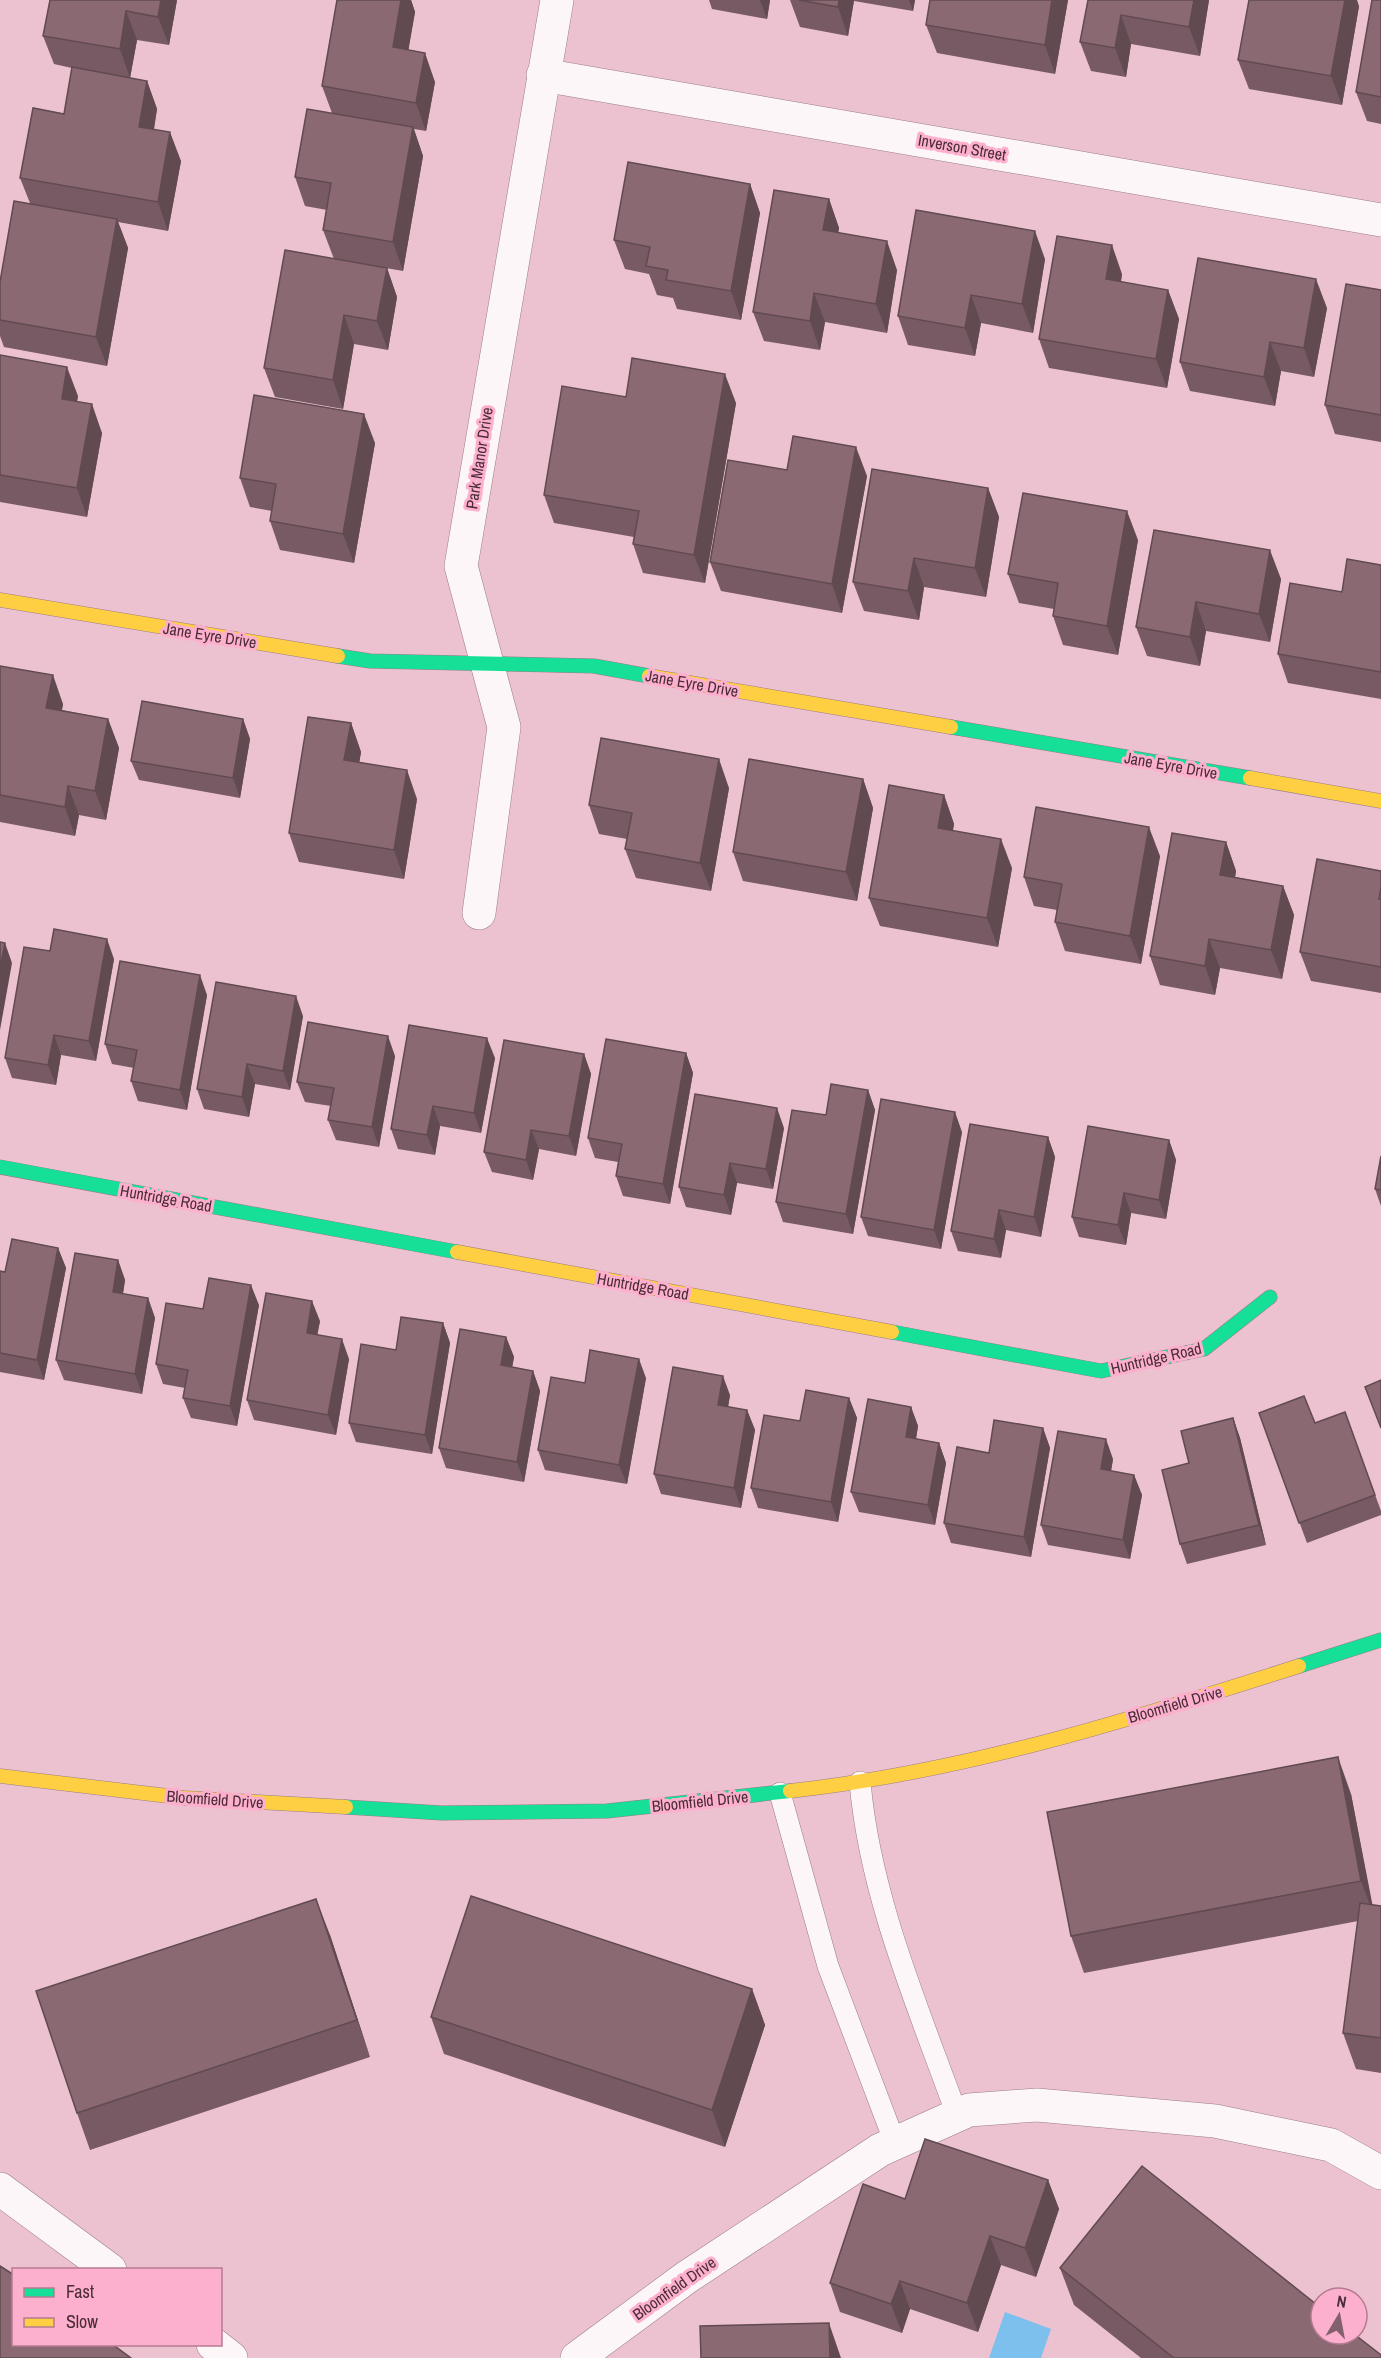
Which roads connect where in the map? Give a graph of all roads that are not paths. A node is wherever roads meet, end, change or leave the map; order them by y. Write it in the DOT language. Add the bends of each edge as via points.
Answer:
graph roads {
  1 [pos="557,0"];
  2 [pos="543,75"];
  3 [pos="1381,220"];
  4 [pos="0,600"];
  5 [pos="487,664"];
  6 [pos="1381,801"];
  7 [pos="479,913"];
  8 [pos="0,1167"];
  9 [pos="1270,1297"];
  10 [pos="1381,1640"];
  11 [pos="0,1776"];
  12 [pos="860,1782"];
  13 [pos="780,1792"];
  14 [pos="957,2115"];
  15 [pos="895,2143"];
  16 [pos="1377,2169"];
  17 [pos="0,2189"];
  18 [pos="107,2268"];
  19 [pos="216,2346"];
  20 [pos="231,2358"];
  21 [pos="577,2358"];
  1 -- 2 [label="street, Park Manor Drive"];
  2 -- 3 [label="street, Inverson Street"];
  2 -- 5 [label="street, Park Manor Drive" via="461,566"];
  4 -- 5 [label="street, Jane Eyre Drive" via="370,661"];
  5 -- 6 [label="street, Jane Eyre Drive" via="594,666"];
  5 -- 7 [label="street, Park Manor Drive" via="504,727"];
  8 -- 9 [label="street, Huntridge Road" via="1101,1371 1204,1349"];
  10 -- 12 [label="street, Bloomfield Drive" via="1032,1746"];
  11 -- 13 [label="street, Bloomfield Drive" via="185,1798 441,1813 607,1811"];
  12 -- 13 [label="street, Bloomfield Drive"];
  12 -- 14 [label="lane" via="883,1908"];
  13 -- 15 [label="lane" via="828,1966"];
  14 -- 15 [label="street, Bloomfield Drive"];
  14 -- 16 [label="street, Bloomfield Drive" via="969,2110 1037,2105 1215,2121 1331,2145"];
  15 -- 21 [label="street, Bloomfield Drive" via="687,2277"];
  17 -- 18 [label="street"];
  19 -- 20 [label="street"];
}
